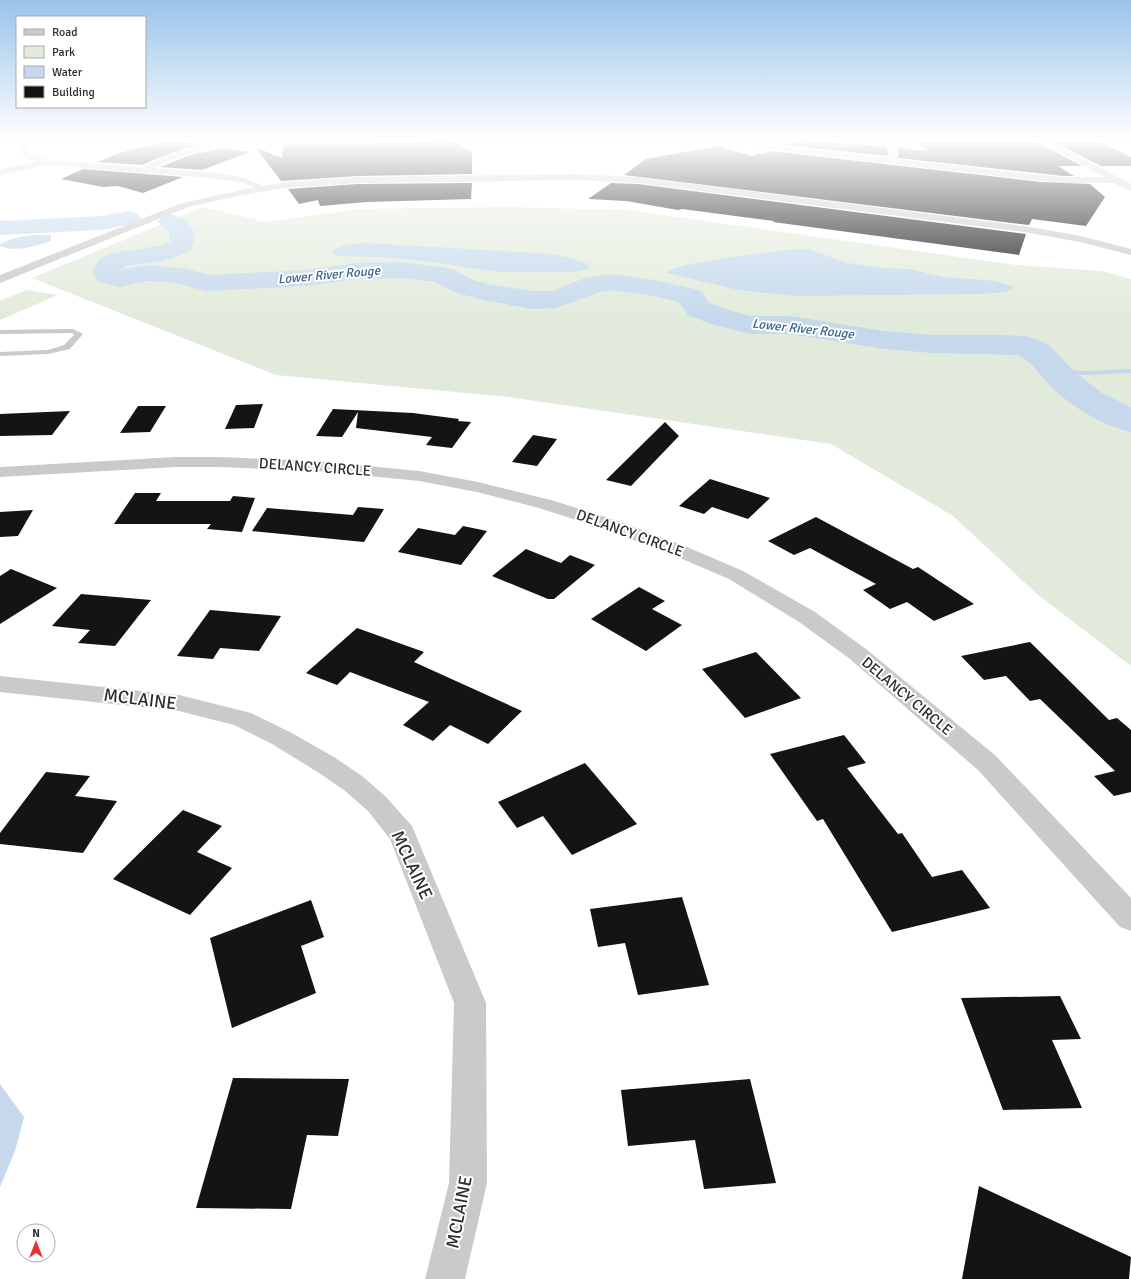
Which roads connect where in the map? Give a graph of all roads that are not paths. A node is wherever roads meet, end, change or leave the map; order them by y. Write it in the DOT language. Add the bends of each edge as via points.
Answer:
graph roads {
  1 [pos="213,199"];
  2 [pos="785,199"];
  3 [pos="1124,240"];
  4 [pos="1102,245"];
  5 [pos="1131,252"];
  6 [pos="0,279"];
  7 [pos="0,332"];
  8 [pos="0,354"];
  9 [pos="0,472"];
  10 [pos="0,684"];
  11 [pos="1131,918"];
  12 [pos="445,1279"];
  1 -- 6 [label="street" via="185,205"];
  2 -- 4 [label="street" via="1024,229"];
  3 -- 4 [label="street"];
  4 -- 5 [label="street"];
  7 -- 8 [label="lane" via="73,331 78,334 67,347 48,352"];
  9 -- 11 [label="street, DELANCY CIRCLE" via="168,462 219,462 318,466 419,476 546,504 672,548 736,575 807,617 858,654 987,763"];
  10 -- 12 [label="street, MCLAINE" via="179,703 242,719 280,738 353,783 377,804 402,834 470,1003 468,1183"];
}
